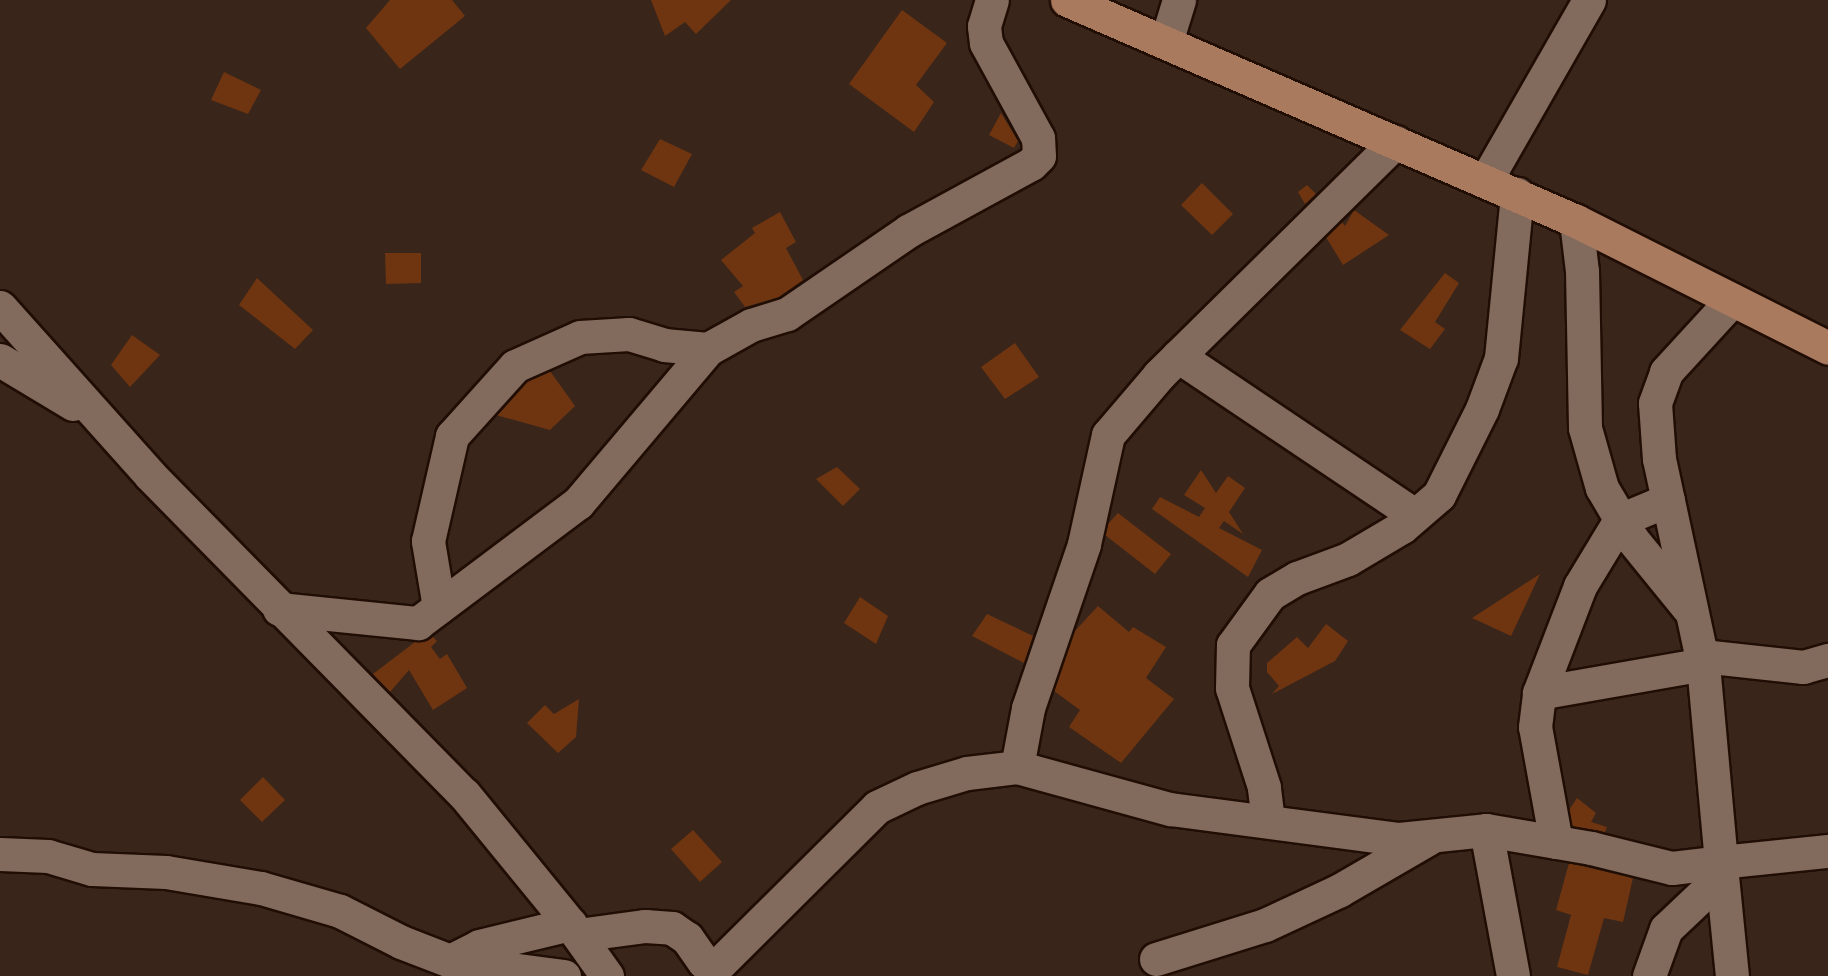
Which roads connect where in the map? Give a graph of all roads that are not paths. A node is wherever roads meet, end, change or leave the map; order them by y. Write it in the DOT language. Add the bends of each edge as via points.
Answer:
graph roads {
  1 [pos="992,0"];
  2 [pos="1067,0"];
  3 [pos="1179,0"];
  4 [pos="1589,0"];
  5 [pos="1166,42"];
  6 [pos="1395,142"];
  7 [pos="1486,180"];
  8 [pos="1517,194"];
  9 [pos="1576,221"];
  10 [pos="1732,300"];
  11 [pos="0,307"];
  12 [pos="1828,348"];
  13 [pos="708,349"];
  14 [pos="1178,356"];
  15 [pos="0,360"];
  16 [pos="100,419"];
  17 [pos="1668,500"];
  18 [pos="1415,515"];
  19 [pos="1620,520"];
  20 [pos="439,607"];
  21 [pos="279,609"];
  22 [pos="1692,614"];
  23 [pos="1702,660"];
  24 [pos="1828,660"];
  25 [pos="1539,693"];
  26 [pos="1017,767"];
  27 [pos="1268,821"];
  28 [pos="1486,830"];
  29 [pos="1434,835"];
  30 [pos="1556,842"];
  31 [pos="1828,851"];
  32 [pos="0,854"];
  33 [pos="1722,869"];
  34 [pos="574,929"];
  35 [pos="1156,959"];
  36 [pos="440,968"];
  37 [pos="564,976"];
  38 [pos="607,976"];
  39 [pos="1513,976"];
  40 [pos="1649,976"];
  41 [pos="1732,976"];
  1 -- 13 [label="street" via="984,26 986,43 1038,138 1039,156 908,231 787,314 751,325"];
  2 -- 5 [label="main road"];
  3 -- 5 [label="street"];
  4 -- 7 [label="street"];
  5 -- 6 [label="main road"];
  6 -- 7 [label="main road"];
  6 -- 14 [label="street"];
  7 -- 8 [label="main road"];
  8 -- 9 [label="main road"];
  8 -- 18 [label="street" via="1501,357 1482,409 1439,495"];
  9 -- 10 [label="main road"];
  9 -- 19 [label="street" via="1582,271 1585,428 1602,488"];
  10 -- 12 [label="main road"];
  10 -- 17 [label="street" via="1666,372 1655,403 1659,459"];
  11 -- 16 [label="street"];
  13 -- 20 [label="street" via="578,503"];
  13 -- 20 [label="street" via="664,345 629,334 580,337 515,366 452,436 428,541"];
  14 -- 18 [label="street"];
  14 -- 26 [label="street" via="1126,410 1108,435 1072,588 1028,708"];
  15 -- 16 [label="street"];
  16 -- 21 [label="street"];
  17 -- 19 [label="street"];
  17 -- 22 [label="street"];
  18 -- 27 [label="street" via="1348,559 1297,578 1270,594 1233,645 1232,688 1264,787"];
  19 -- 22 [label="street"];
  19 -- 25 [label="street" via="1580,586"];
  20 -- 21 [label="street" via="418,623"];
  21 -- 34 [label="street" via="464,794"];
  22 -- 23 [label="street"];
  23 -- 24 [label="street" via="1803,668"];
  23 -- 25 [label="street"];
  23 -- 33 [label="street"];
  25 -- 30 [label="street" via="1535,727"];
  26 -- 27 [label="street" via="1170,809"];
  26 -- 34 [label="street" via="967,773 917,788 877,807 718,965 704,962 687,938 672,928"];
  27 -- 29 [label="street" via="1399,839"];
  28 -- 29 [label="street"];
  28 -- 30 [label="street"];
  28 -- 39 [label="street"];
  29 -- 35 [label="street" via="1340,890 1265,925"];
  30 -- 33 [label="street" via="1672,868"];
  31 -- 33 [label="street" via="1782,853"];
  32 -- 36 [label="street" via="48,856 92,869 166,872 261,888 340,911 401,942"];
  33 -- 40 [label="street" via="1666,929"];
  33 -- 41 [label="street"];
  34 -- 36 [label="street" via="479,946"];
  34 -- 38 [label="street"];
  36 -- 37 [label="street"];
}
